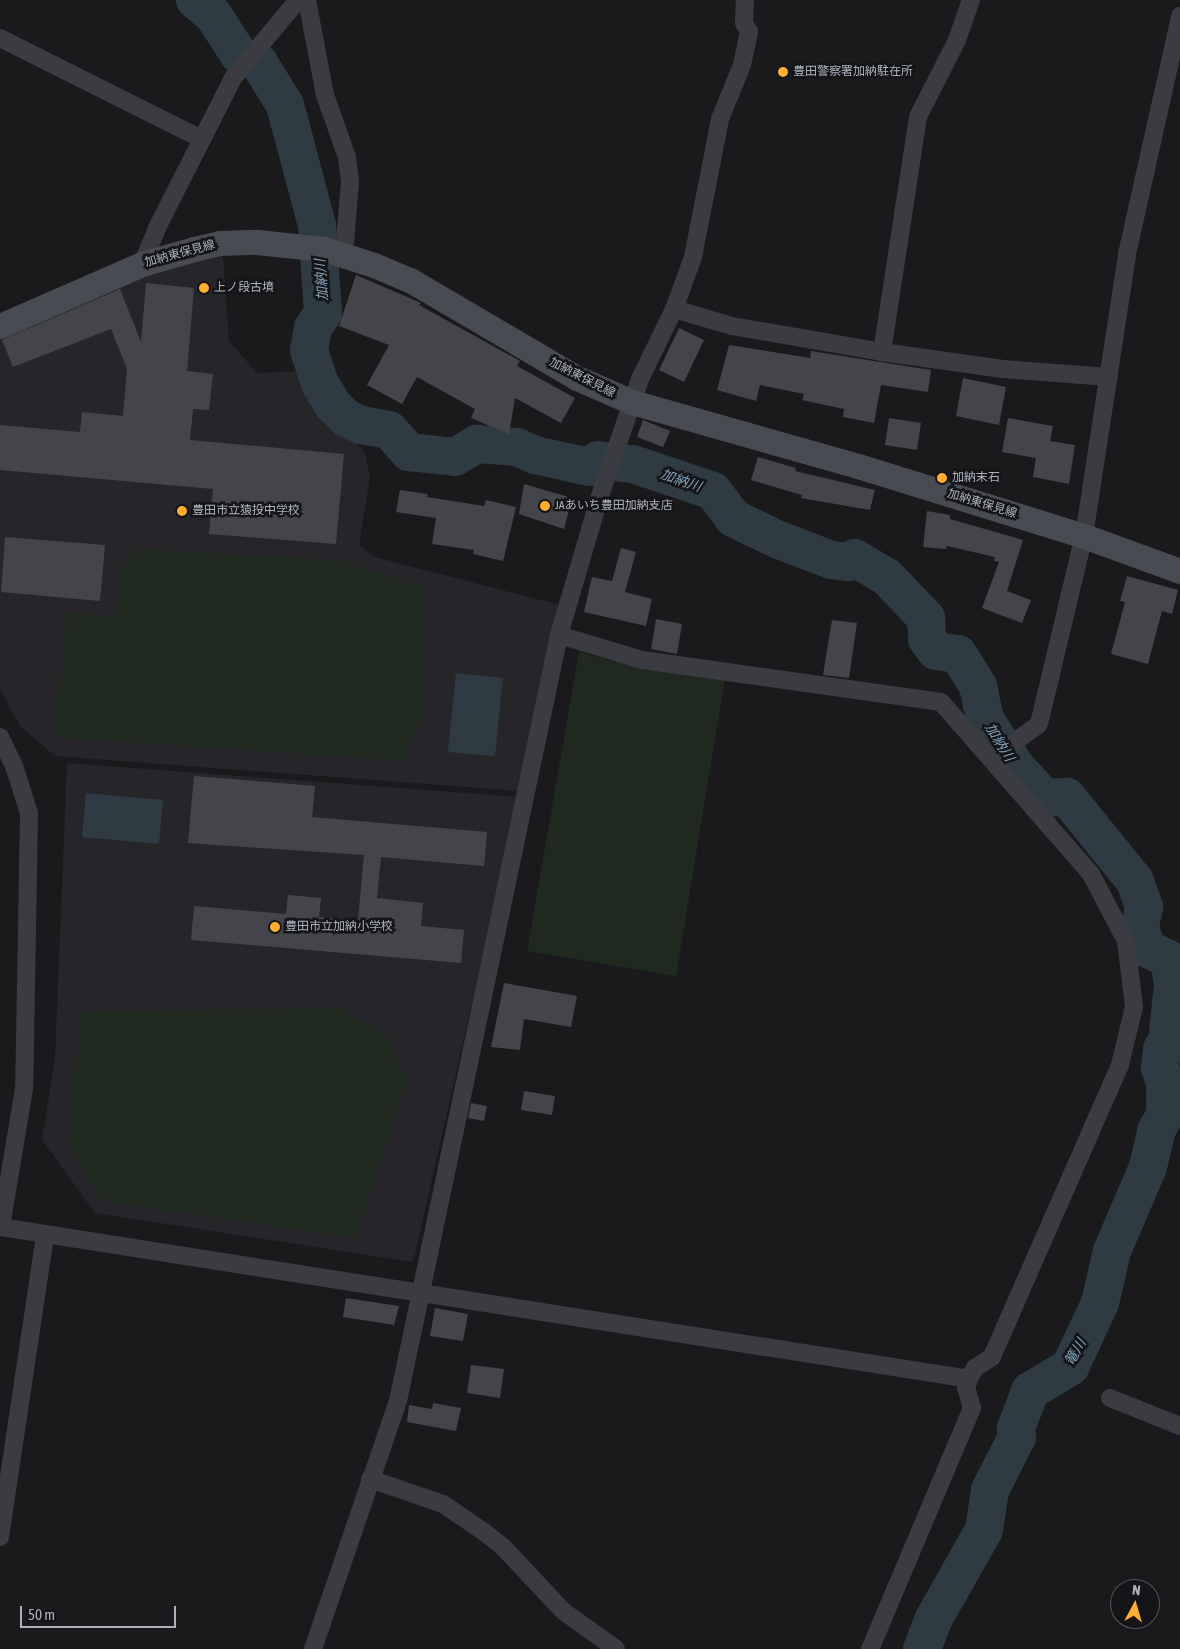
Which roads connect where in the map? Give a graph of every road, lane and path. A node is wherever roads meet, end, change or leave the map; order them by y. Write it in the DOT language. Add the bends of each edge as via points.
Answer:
graph roads {
  1 [pos="298,0"];
  2 [pos="307,0"];
  3 [pos="745,0"];
  4 [pos="971,0"];
  5 [pos="1180,16"];
  6 [pos="0,38"];
  7 [pos="202,139"];
  8 [pos="339,252"];
  9 [pos="142,264"];
  10 [pos="674,309"];
  11 [pos="0,326"];
  12 [pos="882,352"];
  13 [pos="1109,377"];
  14 [pos="632,402"];
  15 [pos="1084,536"];
  16 [pos="1180,571"];
  17 [pos="559,635"];
  18 [pos="0,737"];
  19 [pos="994,756"];
  20 [pos="0,1227"];
  21 [pos="45,1236"];
  22 [pos="420,1294"];
  23 [pos="969,1379"];
  24 [pos="1110,1398"];
  25 [pos="1180,1426"];
  26 [pos="370,1479"];
  27 [pos="0,1537"];
  28 [pos="313,1649"];
  29 [pos="616,1649"];
  30 [pos="870,1649"];
  1 -- 7 [label="street" via="240,68"];
  2 -- 8 [label="street" via="325,95 348,158 350,181"];
  3 -- 10 [label="street" via="744,23 749,32 742,65 720,119 693,257"];
  4 -- 12 [label="street" via="957,40 918,118"];
  5 -- 13 [label="street" via="1127,254"];
  6 -- 7 [label="street"];
  7 -- 9 [label="street"];
  8 -- 9 [label="main road, 加納東保見線" via="289,244 220,243"];
  8 -- 14 [label="main road, 加納東保見線" via="410,280 577,378"];
  9 -- 11 [label="main road, 加納東保見線"];
  10 -- 12 [label="street" via="732,326"];
  10 -- 14 [label="street"];
  12 -- 13 [label="street" via="1003,369"];
  13 -- 15 [label="street"];
  14 -- 15 [label="main road, 加納東保見線" via="858,466"];
  14 -- 17 [label="street"];
  15 -- 16 [label="main road, 加納東保見線"];
  15 -- 19 [label="street" via="1038,725"];
  17 -- 19 [label="street" via="642,660 942,702"];
  17 -- 22 [label="street"];
  18 -- 20 [label="street" via="14,766 29,813 24,1089"];
  19 -- 23 [label="street" via="1091,874 1126,941 1134,1007 1120,1065 992,1357 975,1368"];
  20 -- 21 [label="street"];
  21 -- 22 [label="street"];
  21 -- 27 [label="street"];
  22 -- 23 [label="street"];
  22 -- 26 [label="street" via="398,1401"];
  23 -- 30 [label="street" via="966,1388 972,1408"];
  24 -- 25 [label="street"];
  26 -- 28 [label="street"];
  26 -- 29 [label="street" via="443,1504 476,1526 503,1547 563,1611"];
}
